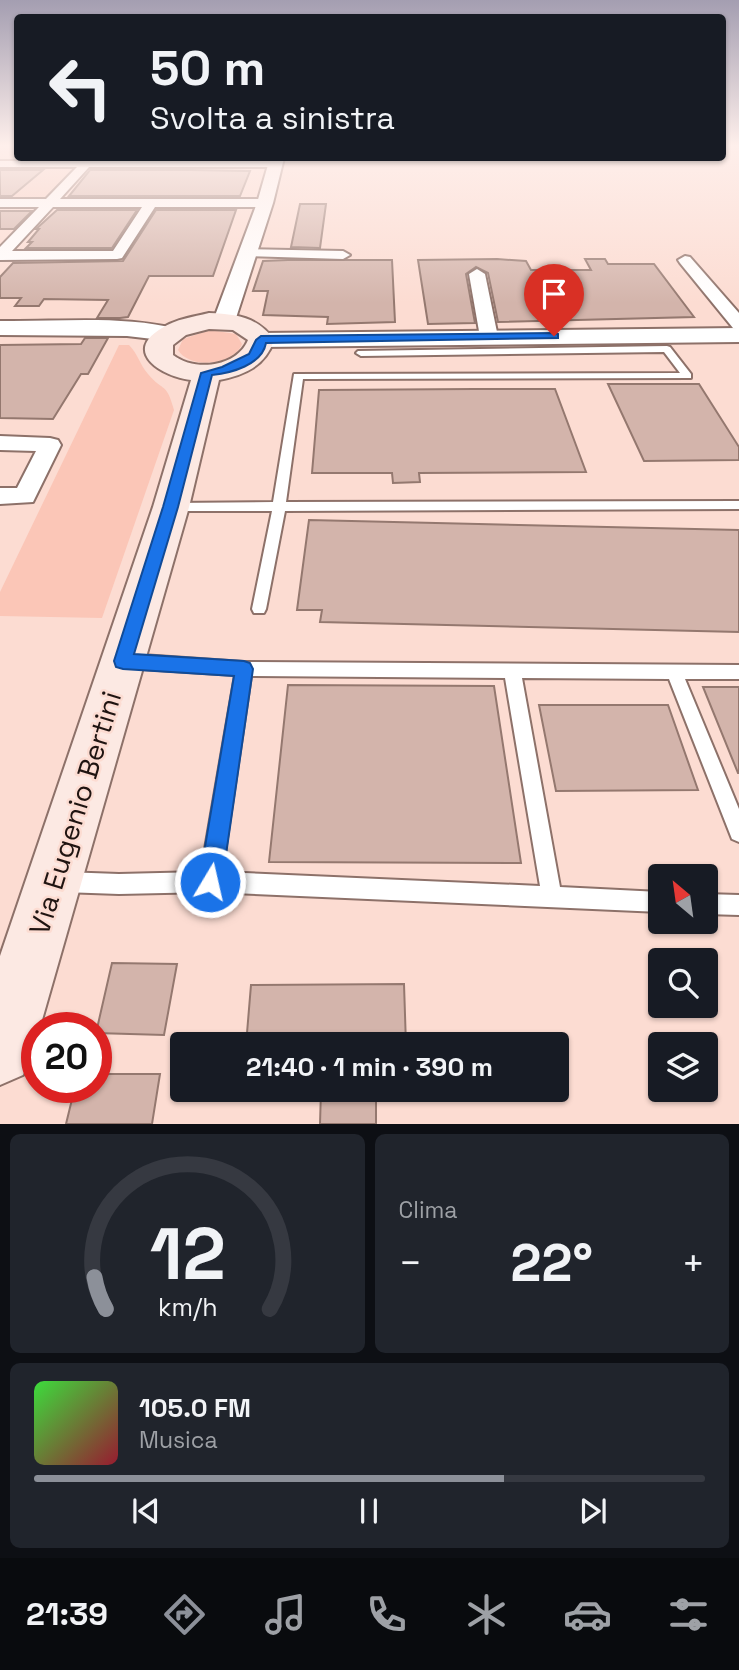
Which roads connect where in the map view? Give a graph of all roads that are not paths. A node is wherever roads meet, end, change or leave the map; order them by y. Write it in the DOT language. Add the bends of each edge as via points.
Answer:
graph roads {
  1 [pos="52,198"];
  2 [pos="266,198"];
  3 [pos="0,203"];
  4 [pos="48,203"];
  5 [pos="265,203"];
  6 [pos="150,204"];
  7 [pos="248,253"];
  8 [pos="343,255"];
  9 [pos="0,256"];
  10 [pos="685,260"];
  11 [pos="477,274"];
  12 [pos="224,321"];
  13 [pos="739,324"];
  14 [pos="0,328"];
  15 [pos="170,334"];
  16 [pos="739,335"];
  17 [pos="489,337"];
  18 [pos="261,340"];
  19 [pos="452,344"];
  20 [pos="361,346"];
  21 [pos="587,358"];
  22 [pos="207,373"];
  23 [pos="360,376"];
  24 [pos="457,376"];
  25 [pos="0,443"];
  26 [pos="0,496"];
  27 [pos="739,505"];
  28 [pos="279,506"];
  29 [pos="171,507"];
  30 [pos="258,609"];
  31 [pos="123,661"];
  32 [pos="244,669"];
  33 [pos="512,670"];
  34 [pos="674,671"];
  35 [pos="739,672"];
  36 [pos="739,832"];
  37 [pos="54,882"];
  38 [pos="210,882"];
  39 [pos="552,898"];
  40 [pos="648,902"];
  41 [pos="718,904"];
  42 [pos="739,905"];
  43 [pos="0,1052"];
  1 -- 4 [label="street"];
  2 -- 5 [label="street"];
  3 -- 4 [label="street"];
  4 -- 6 [label="street"];
  4 -- 9 [label="street"];
  5 -- 6 [label="street"];
  5 -- 7 [label="street"];
  6 -- 9 [label="street" via="117,255"];
  7 -- 8 [label="street"];
  7 -- 12 [label="street"];
  10 -- 13 [label="street"];
  11 -- 17 [label="street"];
  12 -- 15 [label="main road" via="195,324"];
  12 -- 18 [label="main road" via="249,327"];
  14 -- 15 [label="street"];
  15 -- 22 [label="main road" via="161,343 163,361 173,368"];
  16 -- 21 [label="street"];
  17 -- 19 [label="street"];
  17 -- 21 [label="street"];
  18 -- 20 [label="street"];
  18 -- 22 [label="main road" via="260,348 247,361"];
  19 -- 20 [label="street"];
  19 -- 21 [label="lane"];
  19 -- 24 [label="lane"];
  20 -- 23 [label="lane"];
  21 -- 21 [label="lane" via="667,349 687,376"];
  21 -- 24 [label="lane"];
  22 -- 29 [label="main road, Via Eugenio Bertini"];
  23 -- 24 [label="lane"];
  23 -- 28 [label="lane" via="298,376"];
  25 -- 26 [label="street" via="50,444 25,496"];
  27 -- 28 [label="lane"];
  28 -- 29 [label="lane"];
  28 -- 30 [label="lane"];
  29 -- 31 [label="main road, Via Eugenio Bertini"];
  31 -- 32 [label="lane"];
  31 -- 37 [label="main road, Via Eugenio Bertini"];
  32 -- 33 [label="lane"];
  32 -- 38 [label="lane"];
  33 -- 34 [label="lane"];
  33 -- 39 [label="lane"];
  34 -- 35 [label="lane"];
  34 -- 36 [label="lane"];
  37 -- 38 [label="lane"];
  37 -- 43 [label="main road, Via Eugenio Bertini"];
  38 -- 39 [label="lane"];
  39 -- 40 [label="lane"];
  41 -- 42 [label="lane"];
}
